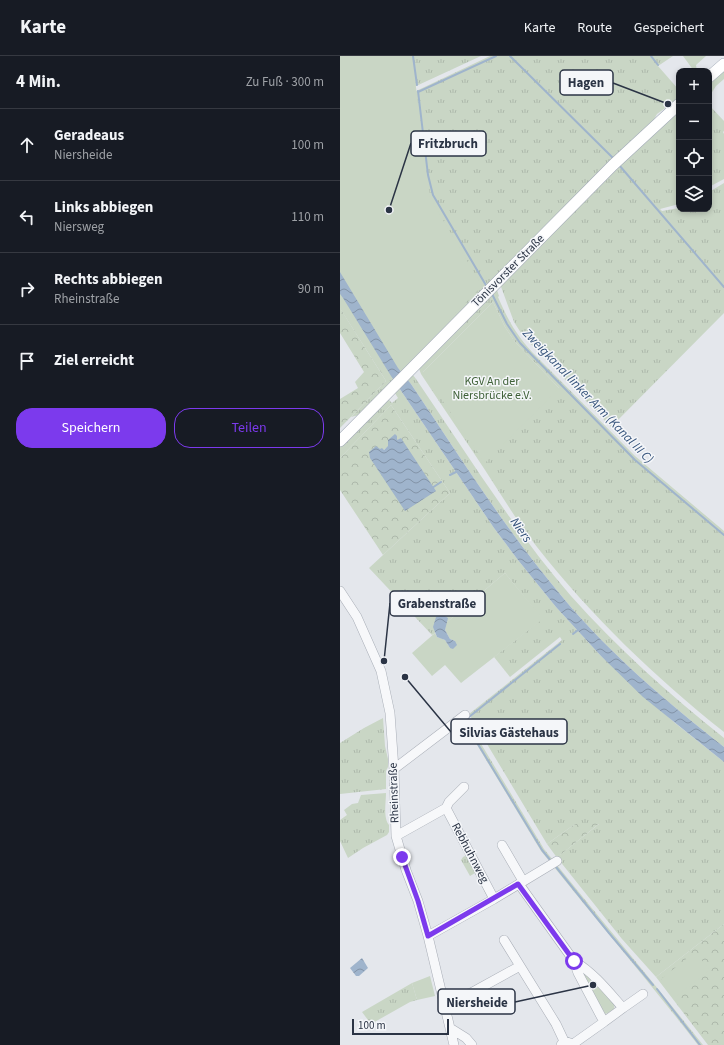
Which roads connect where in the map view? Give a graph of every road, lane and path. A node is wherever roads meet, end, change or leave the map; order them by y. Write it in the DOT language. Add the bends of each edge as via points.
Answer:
graph roads {
  1 [pos="724,64"];
  2 [pos="712,74"];
  3 [pos="676,107"];
  4 [pos="340,441"];
  5 [pos="340,591"];
  6 [pos="465,715"];
  7 [pos="394,770"];
  8 [pos="464,787"];
  9 [pos="446,808"];
  10 [pos="396,836"];
  11 [pos="502,845"];
  12 [pos="556,861"];
  13 [pos="521,883"];
  14 [pos="494,899"];
  15 [pos="428,936"];
  16 [pos="504,940"];
  17 [pos="574,961"];
  18 [pos="520,966"];
  19 [pos="643,994"];
  20 [pos="443,1000"];
  21 [pos="623,1008"];
  22 [pos="604,1022"];
  23 [pos="450,1028"];
  24 [pos="563,1043"];
  25 [pos="454,1045"];
  26 [pos="472,1045"];
  1 -- 2 [label="main road"];
  3 -- 4 [label="main road, Tönisvorster Straße" via="616,162"];
  5 -- 7 [label="street, Rheinstraße" via="357,616 381,671 390,713"];
  6 -- 7 [label="street"];
  7 -- 10 [label="street, Rheinstraße"];
  8 -- 9 [label="street"];
  9 -- 10 [label="street"];
  9 -- 14 [label="street, Rebhuhnweg"];
  10 -- 15 [label="street, Rheinstraße"];
  11 -- 13 [label="street"];
  12 -- 13 [label="street"];
  13 -- 14 [label="street"];
  13 -- 17 [label="street"];
  14 -- 15 [label="street"];
  15 -- 20 [label="street, Rheinstraße"];
  16 -- 18 [label="street"];
  17 -- 21 [label="street" via="584,967"];
  17 -- 22 [label="street"];
  18 -- 20 [label="street" via="471,992"];
  18 -- 24 [label="street"];
  19 -- 21 [label="street"];
  20 -- 23 [label="street, Rheinstraße"];
  21 -- 22 [label="street"];
  22 -- 24 [label="street" via="573,1044"];
  23 -- 25 [label="street, Rheinstraße"];
  23 -- 26 [label="street"];
}
